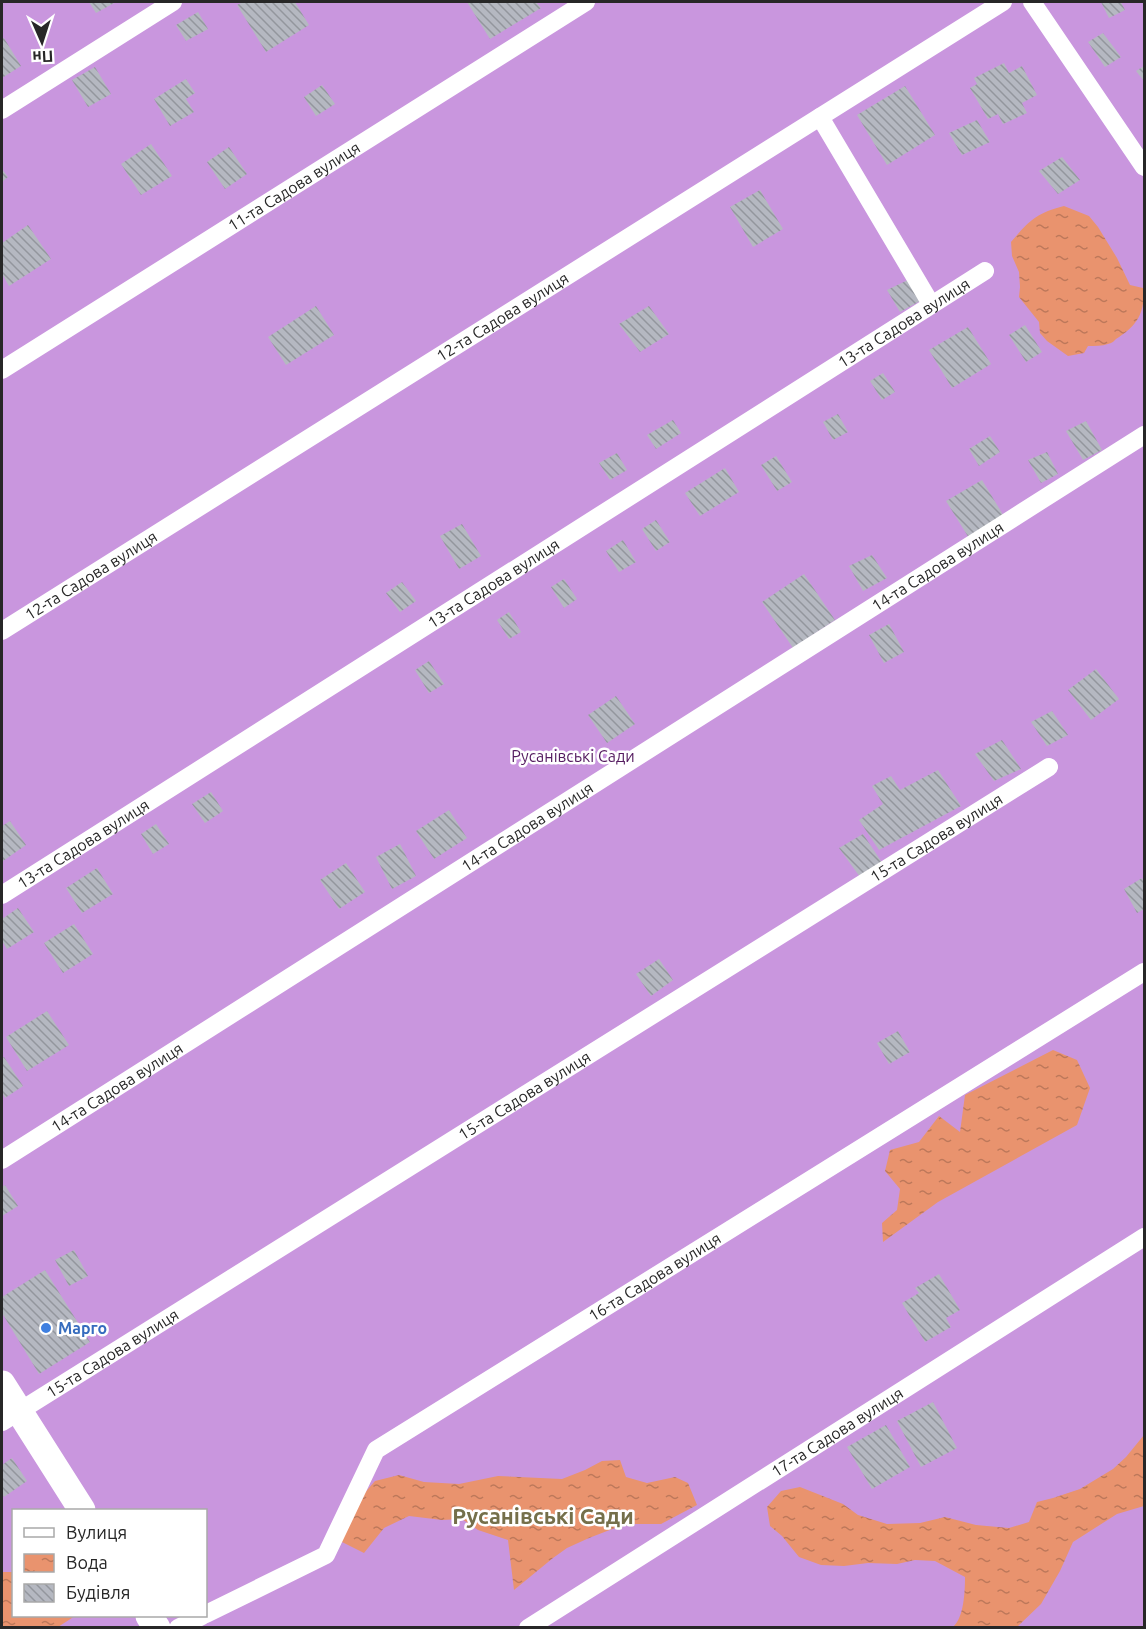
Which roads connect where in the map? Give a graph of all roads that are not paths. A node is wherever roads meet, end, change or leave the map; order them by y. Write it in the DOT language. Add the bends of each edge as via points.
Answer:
graph roads {
  1 [pos="173,2"];
  2 [pos="586,2"];
  3 [pos="1003,2"];
  4 [pos="1032,2"];
  5 [pos="2,110"];
  6 [pos="820,117"];
  7 [pos="1144,167"];
  8 [pos="985,271"];
  9 [pos="931,304"];
  10 [pos="2,370"];
  11 [pos="1144,435"];
  12 [pos="2,631"];
  13 [pos="1049,767"];
  14 [pos="2,895"];
  15 [pos="1144,972"];
  16 [pos="2,1160"];
  17 [pos="1144,1237"];
  18 [pos="2,1384"];
  19 [pos="10,1417"];
  20 [pos="81,1509"];
  21 [pos="207,1614"];
  22 [pos="200,1617"];
  23 [pos="178,1628"];
  24 [pos="528,1628"];
  1 -- 5 [label="street"];
  2 -- 10 [label="street, 11-та Садова вулиця"];
  3 -- 6 [label="street, 12-та Садова вулиця"];
  4 -- 7 [label="street"];
  6 -- 9 [label="street"];
  6 -- 12 [label="street, 12-та Садова вулиця"];
  8 -- 9 [label="street, 13-та Садова вулиця"];
  9 -- 14 [label="street, 13-та Садова вулиця"];
  11 -- 16 [label="street, 14-та Садова вулиця"];
  13 -- 19 [label="street, 15-та Садова вулиця"];
  15 -- 21 [label="street, 16-та Садова вулиця" via="376,1450 326,1556"];
  17 -- 24 [label="street, 17-та Садова вулиця"];
  18 -- 19 [label="main road"];
  19 -- 20 [label="main road"];
  22 -- 23 [label="street, 16-та Садова вулиця"];
}
